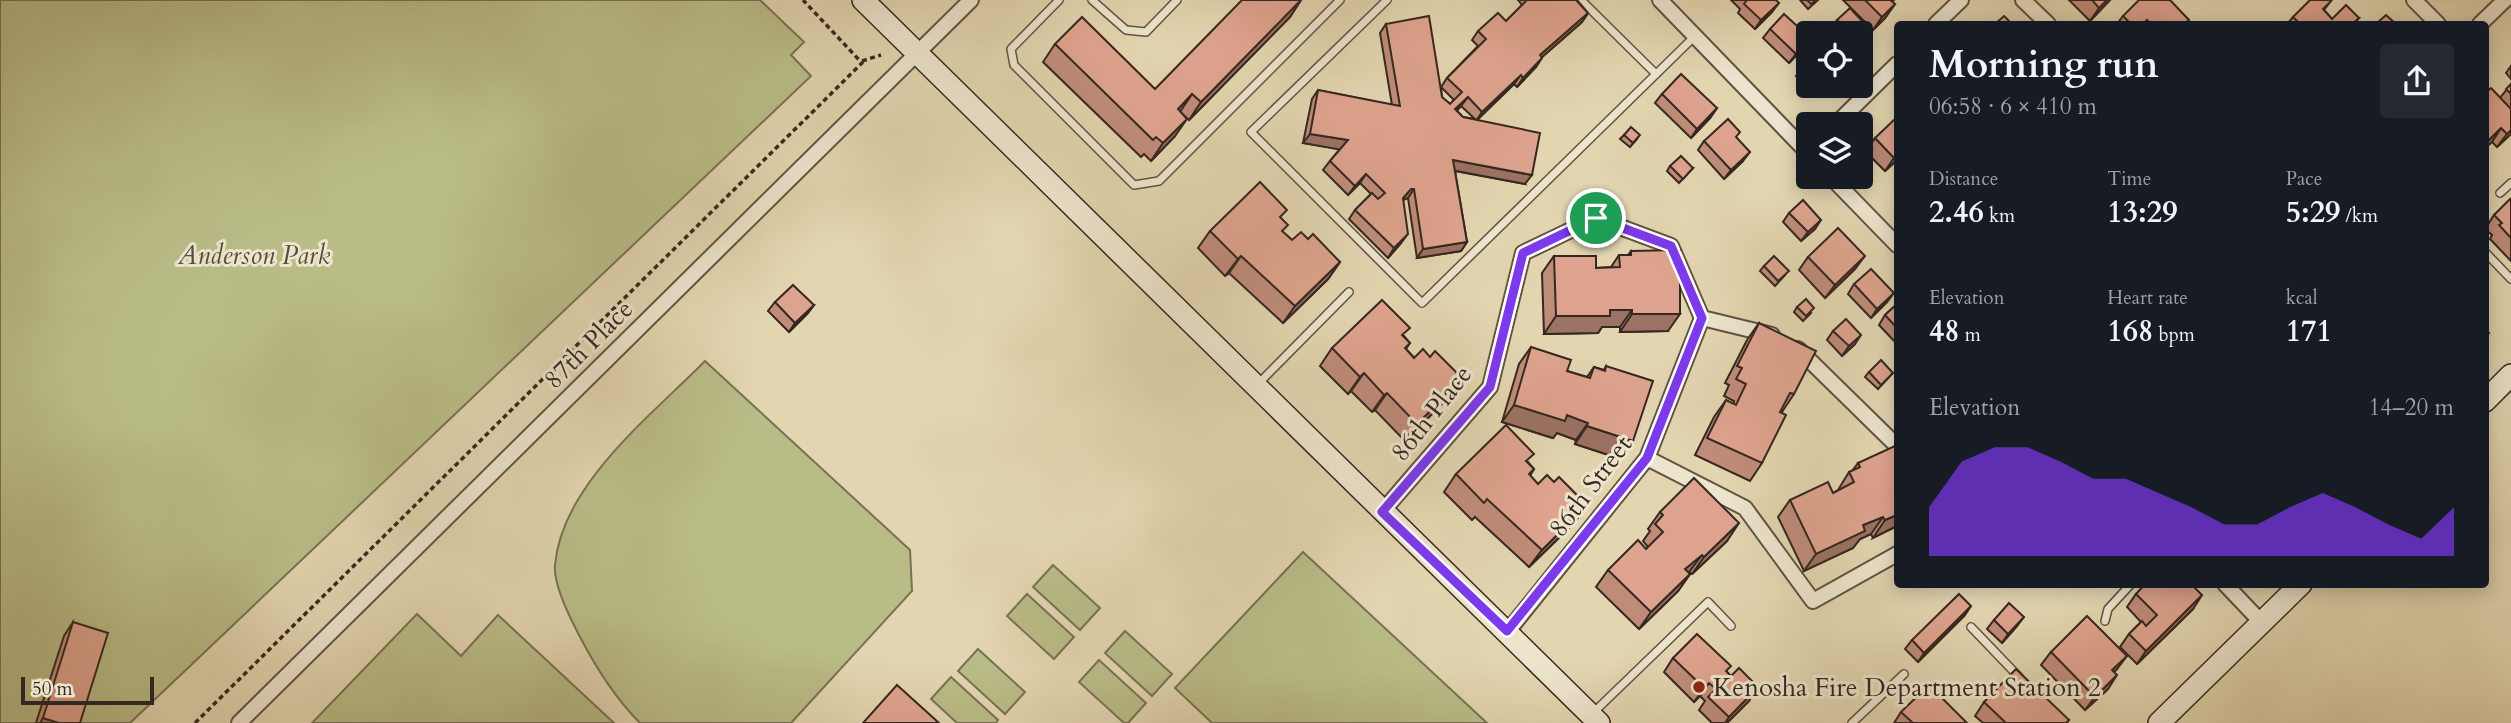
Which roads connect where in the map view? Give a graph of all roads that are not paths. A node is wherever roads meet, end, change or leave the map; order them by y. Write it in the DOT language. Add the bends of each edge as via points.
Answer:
graph roads {
  1 [pos="863,0"];
  2 [pos="971,0"];
  3 [pos="1059,0"];
  4 [pos="1092,0"];
  5 [pos="1177,0"];
  6 [pos="1340,0"];
  7 [pos="1387,0"];
  8 [pos="1581,0"];
  9 [pos="1660,0"];
  10 [pos="1961,0"];
  11 [pos="2023,0"];
  12 [pos="2414,0"];
  13 [pos="2505,0"];
  14 [pos="1940,21"];
  15 [pos="2045,21"];
  16 [pos="2435,21"];
  17 [pos="2483,21"];
  18 [pos="1695,36"];
  19 [pos="917,53"];
  20 [pos="1894,67"];
  21 [pos="1656,74"];
  22 [pos="1848,112"];
  23 [pos="1796,141"];
  24 [pos="2511,183"];
  25 [pos="1843,189"];
  26 [pos="2500,194"];
  27 [pos="1894,242"];
  28 [pos="2489,257"];
  29 [pos="2511,279"];
  30 [pos="1349,292"];
  31 [pos="1702,318"];
  32 [pos="2511,375"];
  33 [pos="1255,387"];
  34 [pos="2489,397"];
  35 [pos="1894,443"];
  36 [pos="1647,458"];
  37 [pos="1382,512"];
  38 [pos="1894,556"];
  39 [pos="2127,588"];
  40 [pos="2229,588"];
  41 [pos="2297,588"];
  42 [pos="2105,621"];
  43 [pos="2262,623"];
  44 [pos="1731,626"];
  45 [pos="1971,627"];
  46 [pos="1507,631"];
  47 [pos="1903,674"];
  48 [pos="2026,685"];
  49 [pos="1595,719"];
  50 [pos="239,723"];
  51 [pos="1852,723"];
  52 [pos="2159,723"];
  1 -- 19 [label="street"];
  2 -- 19 [label="street, 87th Place"];
  3 -- 6 [label="lane" via="1012,48 1014,65 1134,185 1159,181"];
  4 -- 5 [label="lane" via="1126,30 1146,32"];
  7 -- 21 [label="lane" via="1251,132 1422,303"];
  8 -- 21 [label="lane"];
  9 -- 18 [label="street"];
  10 -- 14 [label="street"];
  11 -- 15 [label="street"];
  12 -- 16 [label="street"];
  13 -- 17 [label="street"];
  18 -- 21 [label="lane"];
  18 -- 23 [label="street"];
  19 -- 33 [label="street"];
  19 -- 50 [label="street, 87th Place"];
  20 -- 22 [label="street"];
  24 -- 26 [label="lane"];
  25 -- 27 [label="street"];
  28 -- 29 [label="lane"];
  30 -- 33 [label="lane"];
  31 -- 35 [label="street" via="1786,338"];
  31 -- 36 [label="street, 86th Street"];
  31 -- 37 [label="street, 86th Place" via="1671,246 1596,218 1523,253 1490,387"];
  32 -- 34 [label="street"];
  33 -- 37 [label="street"];
  36 -- 38 [label="street" via="1745,508 1814,601"];
  36 -- 46 [label="street, 86th Street"];
  37 -- 46 [label="street"];
  39 -- 42 [label="lane" via="2108,608"];
  40 -- 43 [label="street"];
  41 -- 43 [label="street"];
  43 -- 52 [label="street"];
  44 -- 49 [label="lane" via="1708,603"];
  45 -- 48 [label="lane"];
  46 -- 49 [label="street"];
  47 -- 51 [label="lane"];
}
